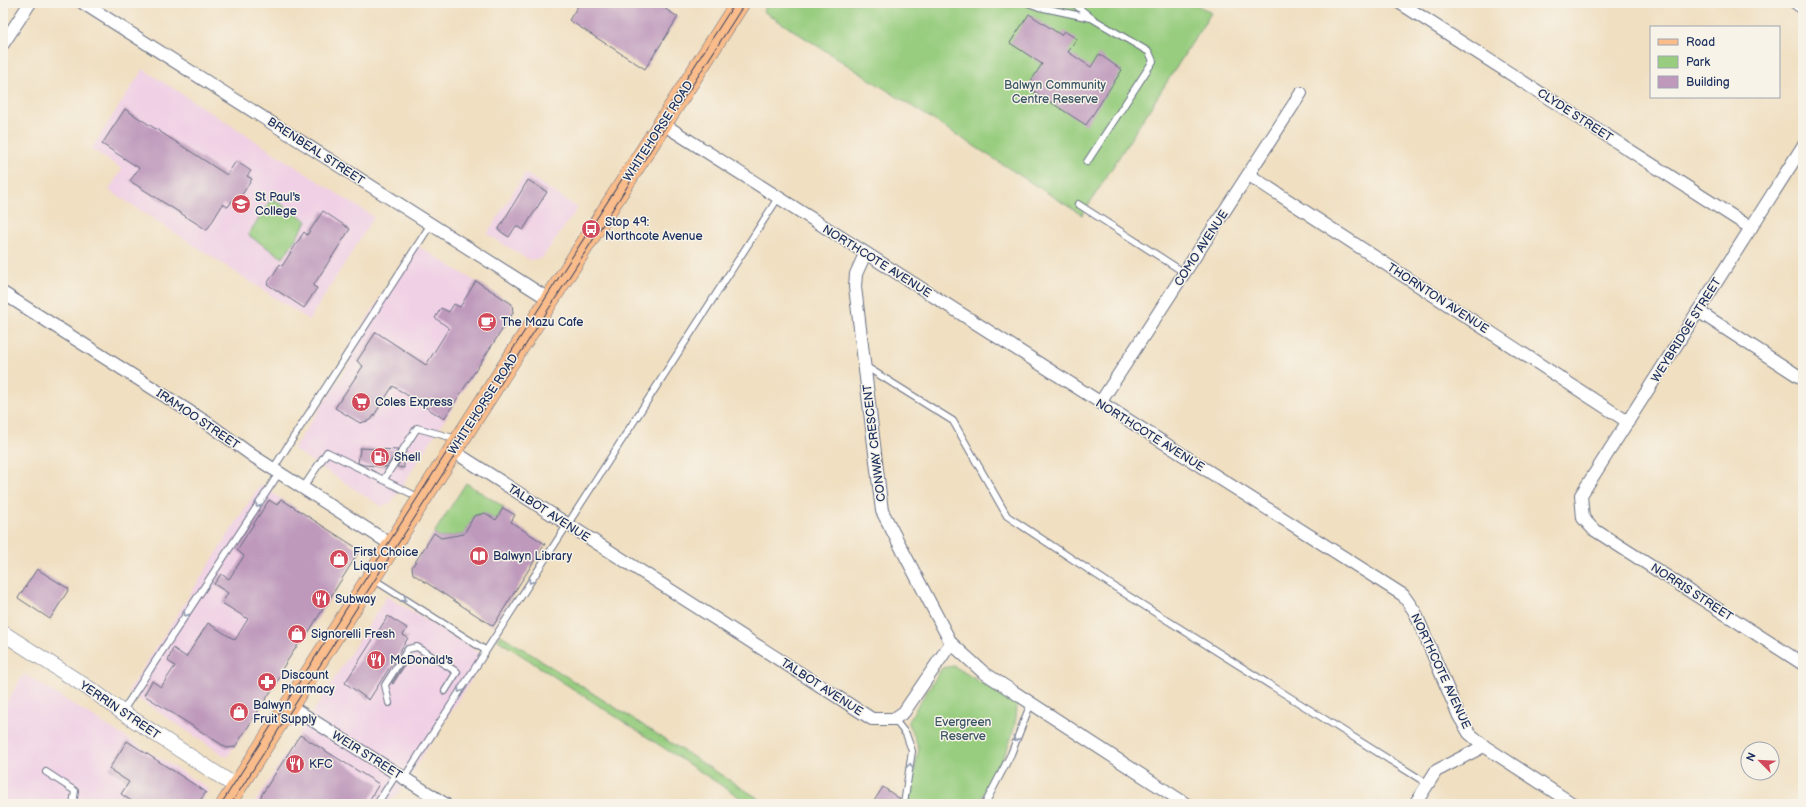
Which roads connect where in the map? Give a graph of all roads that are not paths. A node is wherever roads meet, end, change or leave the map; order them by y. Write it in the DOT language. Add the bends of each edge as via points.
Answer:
graph roads {
  1 [pos="30,3"];
  2 [pos="83,3"];
  3 [pos="740,3"];
  4 [pos="1028,3"];
  5 [pos="1072,3"];
  6 [pos="1400,3"];
  7 [pos="1796,3"];
  8 [pos="1803,8"];
  9 [pos="1093,18"];
  10 [pos="3,44"];
  11 [pos="1301,93"];
  12 [pos="663,124"];
  13 [pos="1803,146"];
  14 [pos="1087,162"];
  15 [pos="1249,175"];
  16 [pos="778,198"];
  17 [pos="1078,204"];
  18 [pos="431,224"];
  19 [pos="1751,228"];
  20 [pos="865,254"];
  21 [pos="1185,273"];
  22 [pos="3,293"];
  23 [pos="550,300"];
  24 [pos="1698,311"];
  25 [pos="865,366"];
  26 [pos="1803,379"];
  27 [pos="1100,403"];
  28 [pos="1628,422"];
  29 [pos="456,445"];
  30 [pos="276,471"];
  31 [pos="384,479"];
  32 [pos="303,488"];
  33 [pos="421,499"];
  34 [pos="1582,518"];
  35 [pos="568,525"];
  36 [pos="392,545"];
  37 [pos="371,578"];
  38 [pos="3,633"];
  39 [pos="951,643"];
  40 [pos="485,650"];
  41 [pos="1803,664"];
  42 [pos="445,692"];
  43 [pos="388,703"];
  44 [pos="1031,703"];
  45 [pos="290,706"];
  46 [pos="122,712"];
  47 [pos="894,719"];
  48 [pos="1484,746"];
  49 [pos="46,772"];
  50 [pos="401,776"];
  51 [pos="1428,784"];
  52 [pos="237,787"];
  53 [pos="73,804"];
  54 [pos="226,804"];
  55 [pos="377,804"];
  56 [pos="445,804"];
  57 [pos="904,804"];
  58 [pos="986,804"];
  59 [pos="1186,804"];
  60 [pos="1415,804"];
  61 [pos="1574,804"];
  1 -- 10 [label="street"];
  2 -- 18 [label="street, BRENBEAL STREET"];
  3 -- 12 [label="main road, WHITEHORSE ROAD"];
  4 -- 9 [label="lane"];
  5 -- 9 [label="lane"];
  6 -- 19 [label="street, CLYDE STREET"];
  7 -- 8 [label="street"];
  9 -- 14 [label="lane" via="1149,52 1153,61"];
  11 -- 15 [label="street, COMO AVENUE"];
  12 -- 16 [label="street, NORTHCOTE AVENUE"];
  12 -- 23 [label="main road, WHITEHORSE ROAD"];
  13 -- 19 [label="street, WEYBRIDGE STREET"];
  15 -- 21 [label="street, COMO AVENUE"];
  15 -- 28 [label="street, THORNTON AVENUE"];
  16 -- 20 [label="street, NORTHCOTE AVENUE"];
  16 -- 35 [label="lane"];
  17 -- 21 [label="lane"];
  18 -- 23 [label="street, BRENBEAL STREET"];
  18 -- 30 [label="lane"];
  19 -- 24 [label="street, WEYBRIDGE STREET"];
  20 -- 25 [label="street, CONWAY CRESCENT" via="856,274 855,287"];
  20 -- 27 [label="street, NORTHCOTE AVENUE"];
  21 -- 27 [label="street, COMO AVENUE"];
  22 -- 30 [label="street, IRAMOO STREET" via="209,424"];
  23 -- 29 [label="main road, WHITEHORSE ROAD"];
  24 -- 26 [label="street"];
  24 -- 28 [label="street, WEYBRIDGE STREET"];
  25 -- 39 [label="street, CONWAY CRESCENT" via="882,510"];
  25 -- 51 [label="lane" via="953,421 1007,516 1127,595"];
  27 -- 48 [label="street, NORTHCOTE AVENUE" via="1403,595 1415,612 1459,716 1469,733"];
  28 -- 34 [label="street, WEYBRIDGE STREET" via="1581,495"];
  29 -- 31 [label="lane" via="416,428"];
  29 -- 33 [label="main road, WHITEHORSE ROAD"];
  29 -- 35 [label="street, TALBOT AVENUE"];
  30 -- 32 [label="street, IRAMOO STREET"];
  30 -- 46 [label="lane, one-way"];
  31 -- 32 [label="lane" via="327,452"];
  31 -- 33 [label="lane"];
  32 -- 36 [label="street, IRAMOO STREET"];
  33 -- 36 [label="main road, WHITEHORSE ROAD"];
  34 -- 41 [label="street, NORRIS STREET" via="1593,529"];
  35 -- 40 [label="lane, one-way"];
  35 -- 47 [label="street, TALBOT AVENUE" via="872,720"];
  36 -- 37 [label="main road, WHITEHORSE ROAD"];
  37 -- 40 [label="lane, one-way"];
  37 -- 45 [label="main road, WHITEHORSE ROAD"];
  38 -- 46 [label="street, YERRIN STREET"];
  39 -- 44 [label="street" via="983,672"];
  39 -- 47 [label="street" via="904,712"];
  40 -- 50 [label="lane, one-way"];
  42 -- 43 [label="lane" via="457,672 417,647 408,649 385,685"];
  44 -- 58 [label="lane, one-way" via="1011,754"];
  44 -- 59 [label="street"];
  45 -- 50 [label="street, WEIR STREET"];
  45 -- 52 [label="main road, WHITEHORSE ROAD"];
  46 -- 52 [label="street, YERRIN STREET"];
  57 -- 47 [label="lane, one-way" via="912,751 906,734"];
  48 -- 51 [label="street" via="1436,771"];
  48 -- 61 [label="street, NORTHCOTE AVENUE"];
  49 -- 53 [label="lane" via="75,791"];
  50 -- 55 [label="lane"];
  50 -- 56 [label="street, WEIR STREET"];
  51 -- 60 [label="street"];
  52 -- 54 [label="main road, WHITEHORSE ROAD"];
}
